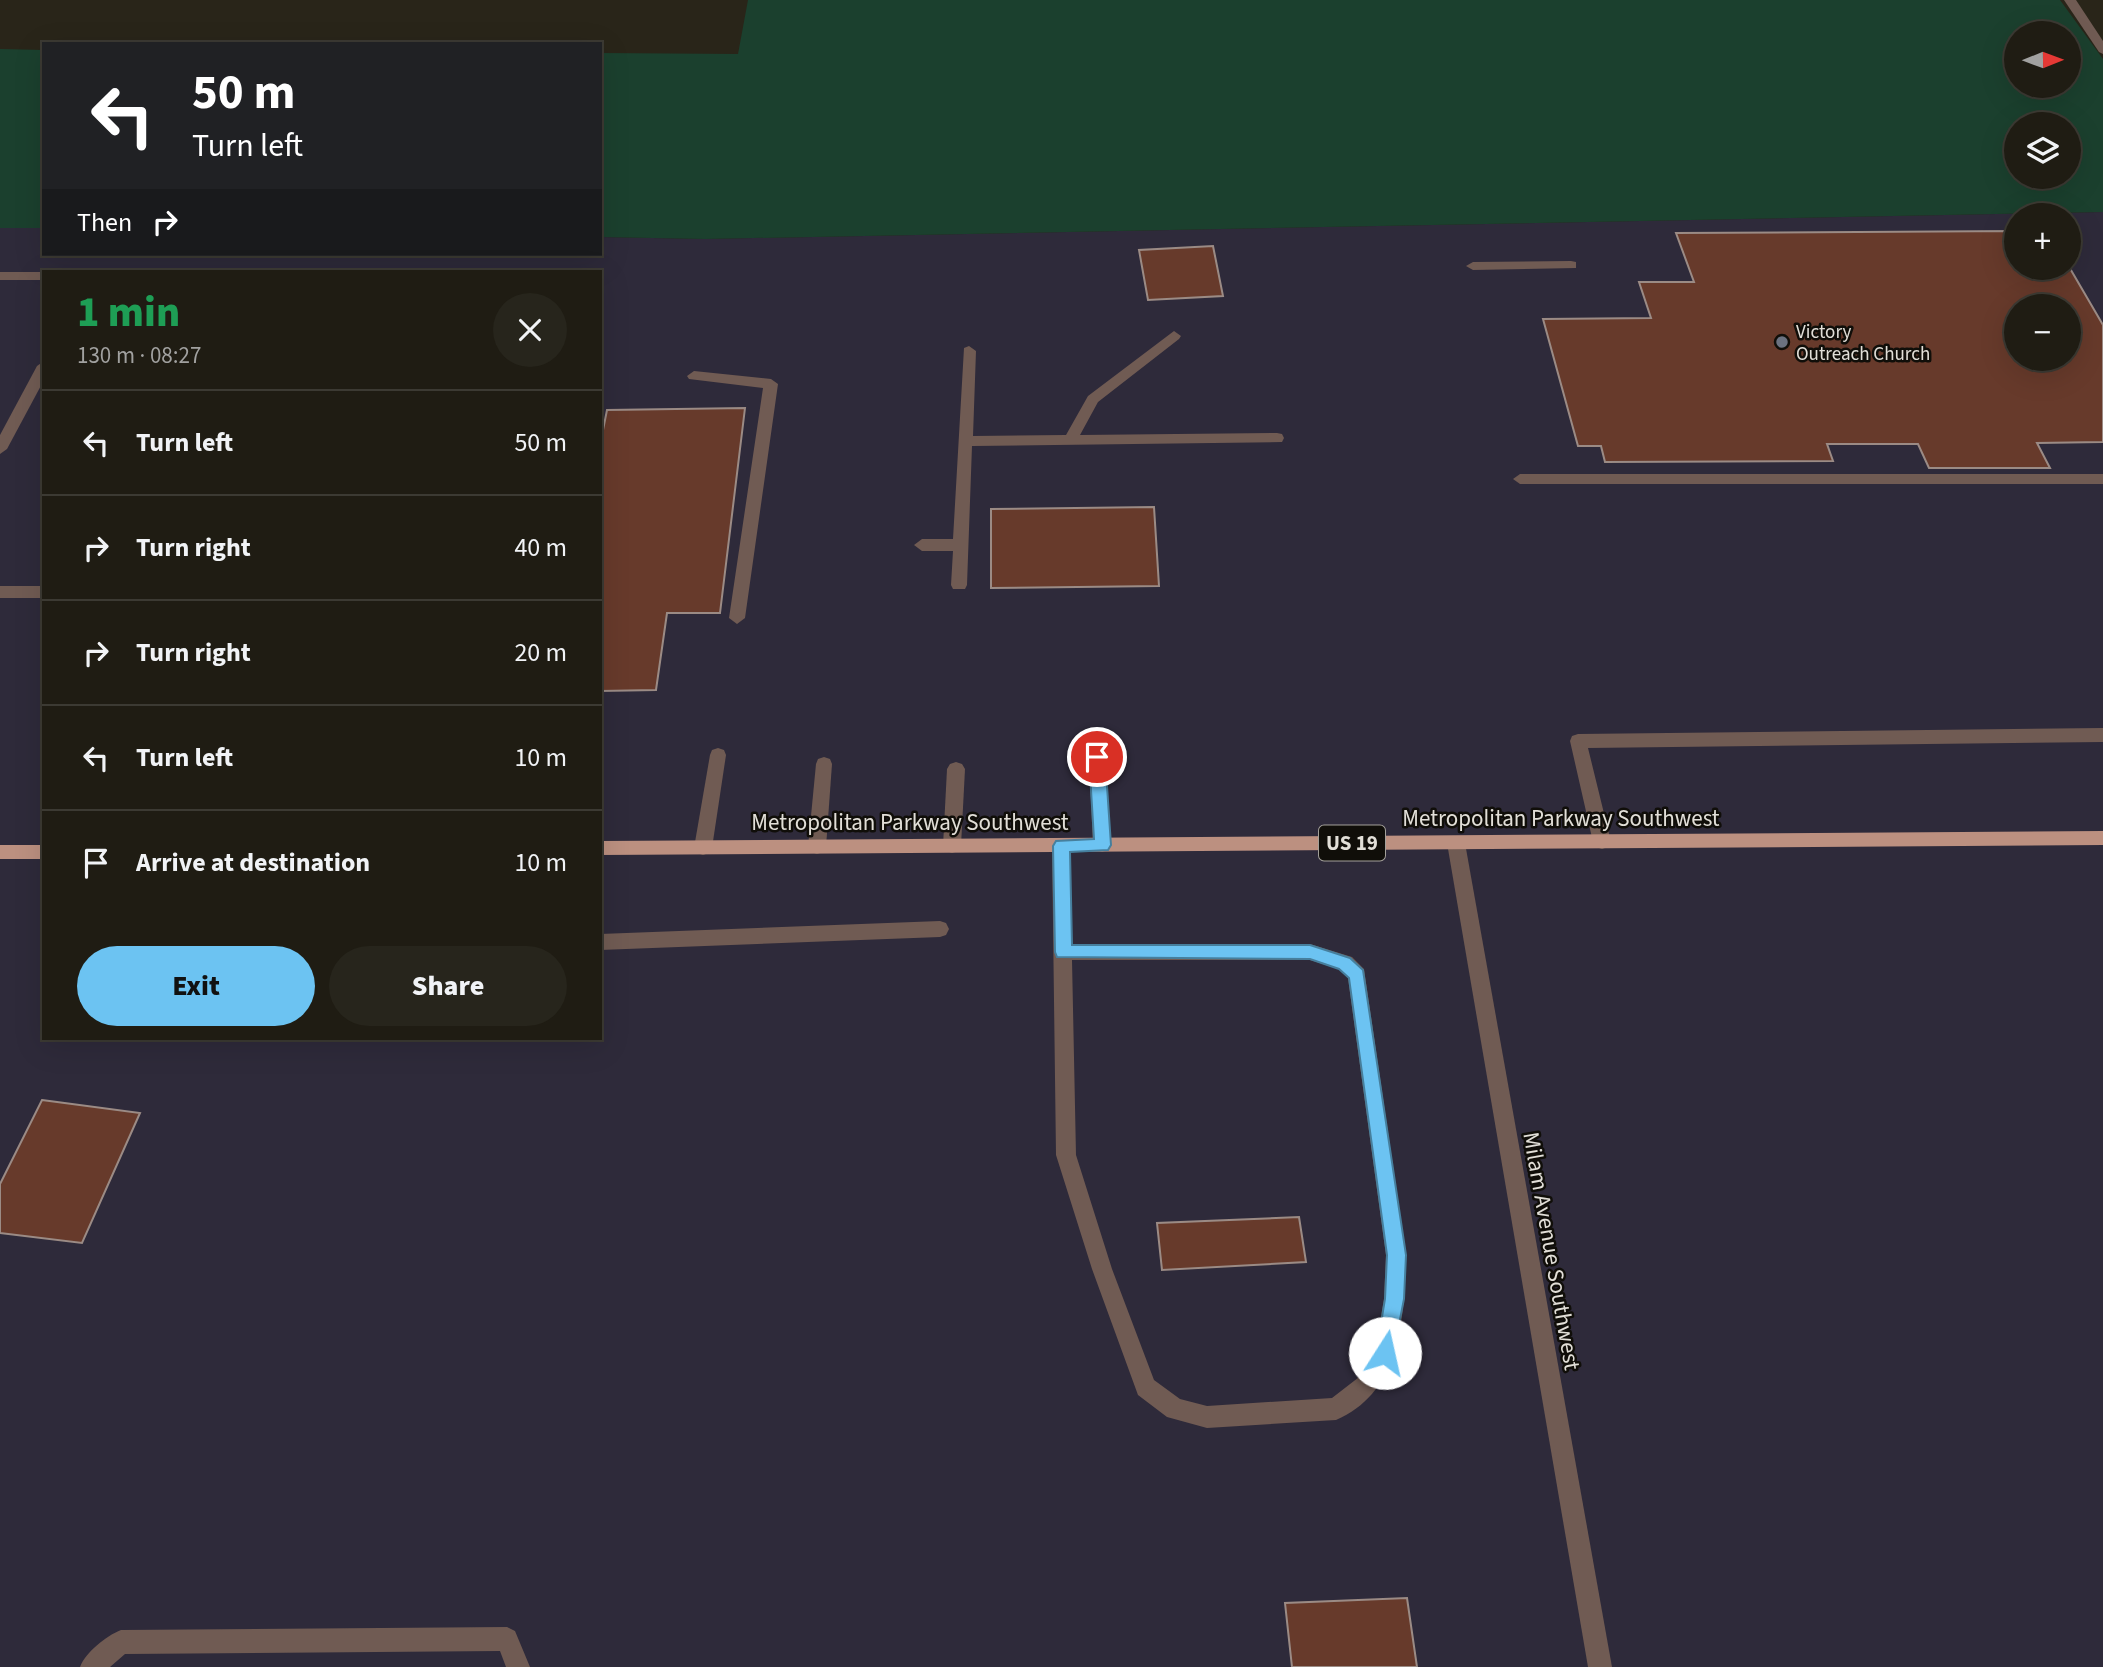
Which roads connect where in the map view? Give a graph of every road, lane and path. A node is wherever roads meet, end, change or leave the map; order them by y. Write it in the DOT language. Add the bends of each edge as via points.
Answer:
graph roads {
  1 [pos="2070,0"];
  2 [pos="2103,50"];
  3 [pos="1473,265"];
  4 [pos="1571,265"];
  5 [pos="0,276"];
  6 [pos="42,276"];
  7 [pos="1174,336"];
  8 [pos="969,351"];
  9 [pos="42,369"];
  10 [pos="695,376"];
  11 [pos="7,420"];
  12 [pos="1277,438"];
  13 [pos="1070,440"];
  14 [pos="965,442"];
  15 [pos="0,449"];
  16 [pos="1520,479"];
  17 [pos="2103,479"];
  18 [pos="922,545"];
  19 [pos="960,545"];
  20 [pos="959,585"];
  21 [pos="0,592"];
  22 [pos="42,592"];
  23 [pos="737,618"];
  24 [pos="2103,735"];
  25 [pos="718,755"];
  26 [pos="1097,757"];
  27 [pos="824,764"];
  28 [pos="956,769"];
  29 [pos="2103,838"];
  30 [pos="1602,842"];
  31 [pos="1456,843"];
  32 [pos="1102,845"];
  33 [pos="952,846"];
  34 [pos="1061,846"];
  35 [pos="817,847"];
  36 [pos="602,848"];
  37 [pos="703,848"];
  38 [pos="0,852"];
  39 [pos="42,852"];
  40 [pos="940,929"];
  41 [pos="602,942"];
  42 [pos="1063,952"];
  43 [pos="93,1667"];
  44 [pos="518,1667"];
  45 [pos="1600,1667"];
  1 -- 2 [label="street"];
  3 -- 4 [label="street"];
  5 -- 6 [label="street"];
  7 -- 13 [label="street" via="1093,399"];
  8 -- 14 [label="street"];
  9 -- 11 [label="street"];
  10 -- 23 [label="street" via="771,384"];
  11 -- 15 [label="street"];
  12 -- 13 [label="street"];
  13 -- 14 [label="street"];
  14 -- 19 [label="street"];
  16 -- 17 [label="street"];
  18 -- 19 [label="street"];
  19 -- 20 [label="street"];
  21 -- 22 [label="street"];
  24 -- 30 [label="street" via="1578,741"];
  25 -- 37 [label="street"];
  26 -- 32 [label="street"];
  27 -- 35 [label="street"];
  28 -- 33 [label="street"];
  29 -- 30 [label="main road, Metropolitan Parkway Southwest / US 19"];
  30 -- 31 [label="main road, Metropolitan Parkway Southwest / US 19"];
  31 -- 32 [label="main road, Metropolitan Parkway Southwest / US 19"];
  31 -- 45 [label="street, Milam Avenue Southwest"];
  32 -- 34 [label="main road, Metropolitan Parkway Southwest / US 19"];
  33 -- 34 [label="main road, Metropolitan Parkway Southwest / US 19"];
  33 -- 35 [label="main road, Metropolitan Parkway Southwest / US 19"];
  34 -- 42 [label="street"];
  35 -- 37 [label="main road, Metropolitan Parkway Southwest / US 19"];
  36 -- 37 [label="main road, Metropolitan Parkway Southwest / US 19"];
  38 -- 39 [label="main road"];
  40 -- 41 [label="street"];
  42 -- 42 [label="street" via="1066,1155 1146,1387 1175,1409 1207,1417 1336,1409 1371,1382 1385,1353 1394,1299 1396,1255 1357,975 1345,963 1310,952"];
  43 -- 44 [label="street" via="121,1642 494,1639 507,1639"];
}
